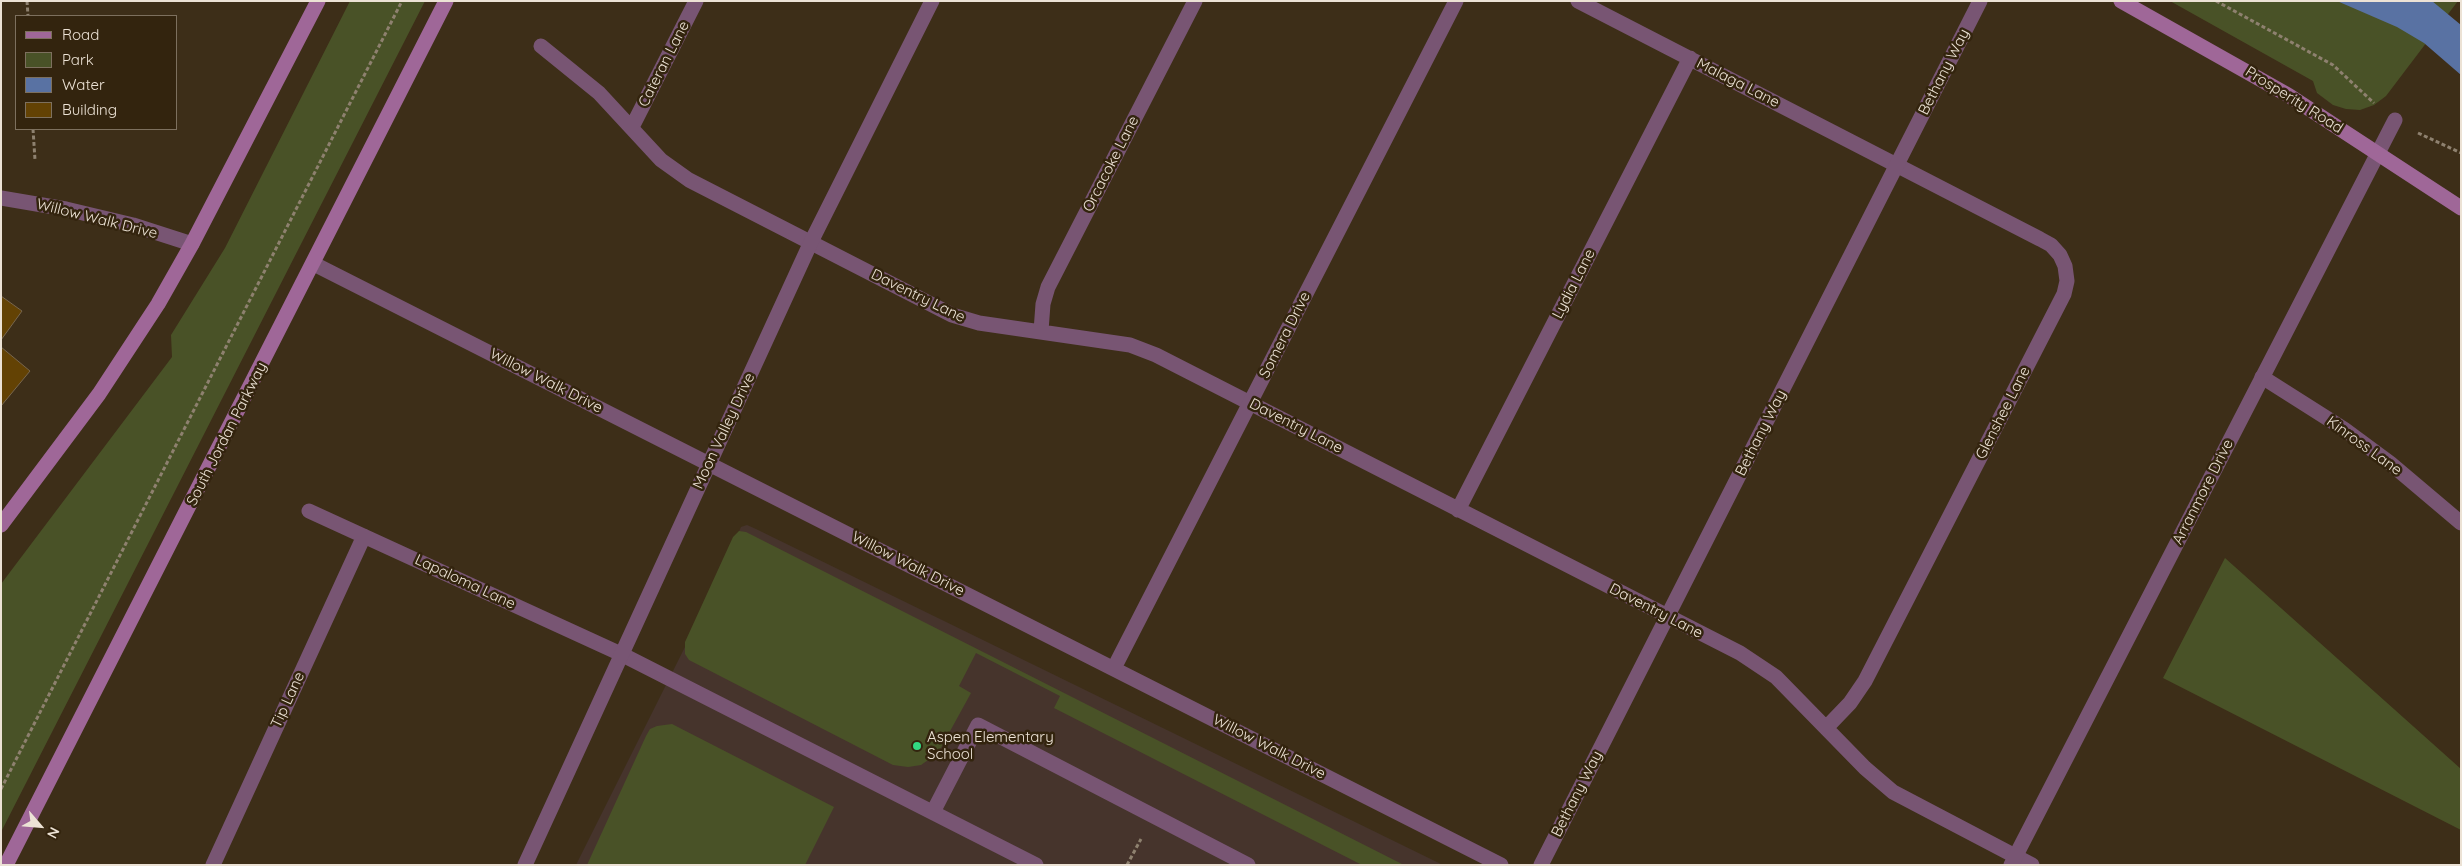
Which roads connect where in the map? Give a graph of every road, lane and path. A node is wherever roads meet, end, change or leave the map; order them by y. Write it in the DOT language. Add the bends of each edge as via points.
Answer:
graph roads {
  1 [pos="27,1"];
  2 [pos="318,1"];
  3 [pos="402,1"];
  4 [pos="446,1"];
  5 [pos="696,1"];
  6 [pos="932,1"];
  7 [pos="1195,1"];
  8 [pos="1456,1"];
  9 [pos="1578,1"];
  10 [pos="1980,1"];
  11 [pos="2121,1"];
  12 [pos="2216,1"];
  13 [pos="28,15"];
  14 [pos="541,46"];
  15 [pos="1690,58"];
  16 [pos="2395,120"];
  17 [pos="632,127"];
  18 [pos="33,130"];
  19 [pos="2377,153"];
  20 [pos="2461,153"];
  21 [pos="35,160"];
  22 [pos="1897,164"];
  23 [pos="1,198"];
  24 [pos="2461,208"];
  25 [pos="810,242"];
  26 [pos="192,244"];
  27 [pos="314,264"];
  28 [pos="1041,331"];
  29 [pos="2262,377"];
  30 [pos="1250,402"];
  31 [pos="709,464"];
  32 [pos="1458,510"];
  33 [pos="309,511"];
  34 [pos="2461,523"];
  35 [pos="1,525"];
  36 [pos="364,536"];
  37 [pos="1668,617"];
  38 [pos="621,654"];
  39 [pos="1114,668"];
  40 [pos="1826,728"];
  41 [pos="1,788"];
  42 [pos="933,812"];
  43 [pos="2013,861"];
  44 [pos="6,865"];
  45 [pos="213,865"];
  46 [pos="525,865"];
  47 [pos="1036,865"];
  48 [pos="1248,865"];
  49 [pos="1501,865"];
  50 [pos="1541,865"];
  51 [pos="2032,865"];
  1 -- 13 [label="path"];
  2 -- 26 [label="street"];
  3 -- 41 [label="path"];
  4 -- 27 [label="street, South Jordan Parkway"];
  5 -- 17 [label="street, Cateran Lane"];
  6 -- 25 [label="street, Moon Valley Drive"];
  7 -- 28 [label="street, Orcacoke Lane" via="1048,287"];
  8 -- 30 [label="street, Somera Drive"];
  9 -- 15 [label="street, Malaga Lane"];
  10 -- 22 [label="street, Bethany Way"];
  11 -- 19 [label="street, Prosperity Road" via="2264,81"];
  12 -- 16 [label="path" via="2334,65"];
  14 -- 17 [label="street, Daventry Lane" via="599,93"];
  15 -- 22 [label="street, Malaga Lane"];
  15 -- 32 [label="street, Lydia Lane"];
  16 -- 19 [label="street, Arranmore Drive"];
  16 -- 20 [label="path"];
  17 -- 25 [label="street, Daventry Lane" via="674,171"];
  18 -- 21 [label="path"];
  19 -- 24 [label="street, Prosperity Road"];
  19 -- 29 [label="street, Arranmore Drive"];
  22 -- 37 [label="street, Bethany Way"];
  22 -- 40 [label="street, Glenshee Lane" via="2051,245 2065,266 2067,281 2064,294 1865,681 1850,704"];
  23 -- 26 [label="street, Willow Walk Drive" via="133,225"];
  25 -- 28 [label="street, Daventry Lane" via="965,320"];
  25 -- 31 [label="street, Moon Valley Drive"];
  26 -- 35 [label="street" via="127,353"];
  27 -- 31 [label="street, Willow Walk Drive"];
  27 -- 44 [label="street, South Jordan Parkway"];
  28 -- 30 [label="street, Daventry Lane" via="1130,345"];
  29 -- 34 [label="street, Kinross Lane" via="2344,429"];
  29 -- 43 [label="street, Arranmore Drive"];
  30 -- 32 [label="street, Daventry Lane"];
  30 -- 39 [label="street, Somera Drive"];
  31 -- 38 [label="street, Moon Valley Drive"];
  31 -- 39 [label="street, Willow Walk Drive"];
  32 -- 37 [label="street, Daventry Lane"];
  33 -- 36 [label="street, Lapaloma Lane"];
  36 -- 38 [label="street, Lapaloma Lane"];
  36 -- 45 [label="street, Tip Lane"];
  37 -- 40 [label="street, Daventry Lane" via="1764,668"];
  37 -- 50 [label="street, Bethany Way"];
  38 -- 42 [label="street, Lapaloma Lane"];
  38 -- 46 [label="street, Moon Valley Drive"];
  39 -- 49 [label="street, Willow Walk Drive"];
  40 -- 43 [label="street, Daventry Lane" via="1894,792"];
  42 -- 47 [label="street, Lapaloma Lane"];
  42 -- 48 [label="street" via="978,725"];
  43 -- 51 [label="street, Daventry Lane"];
}
